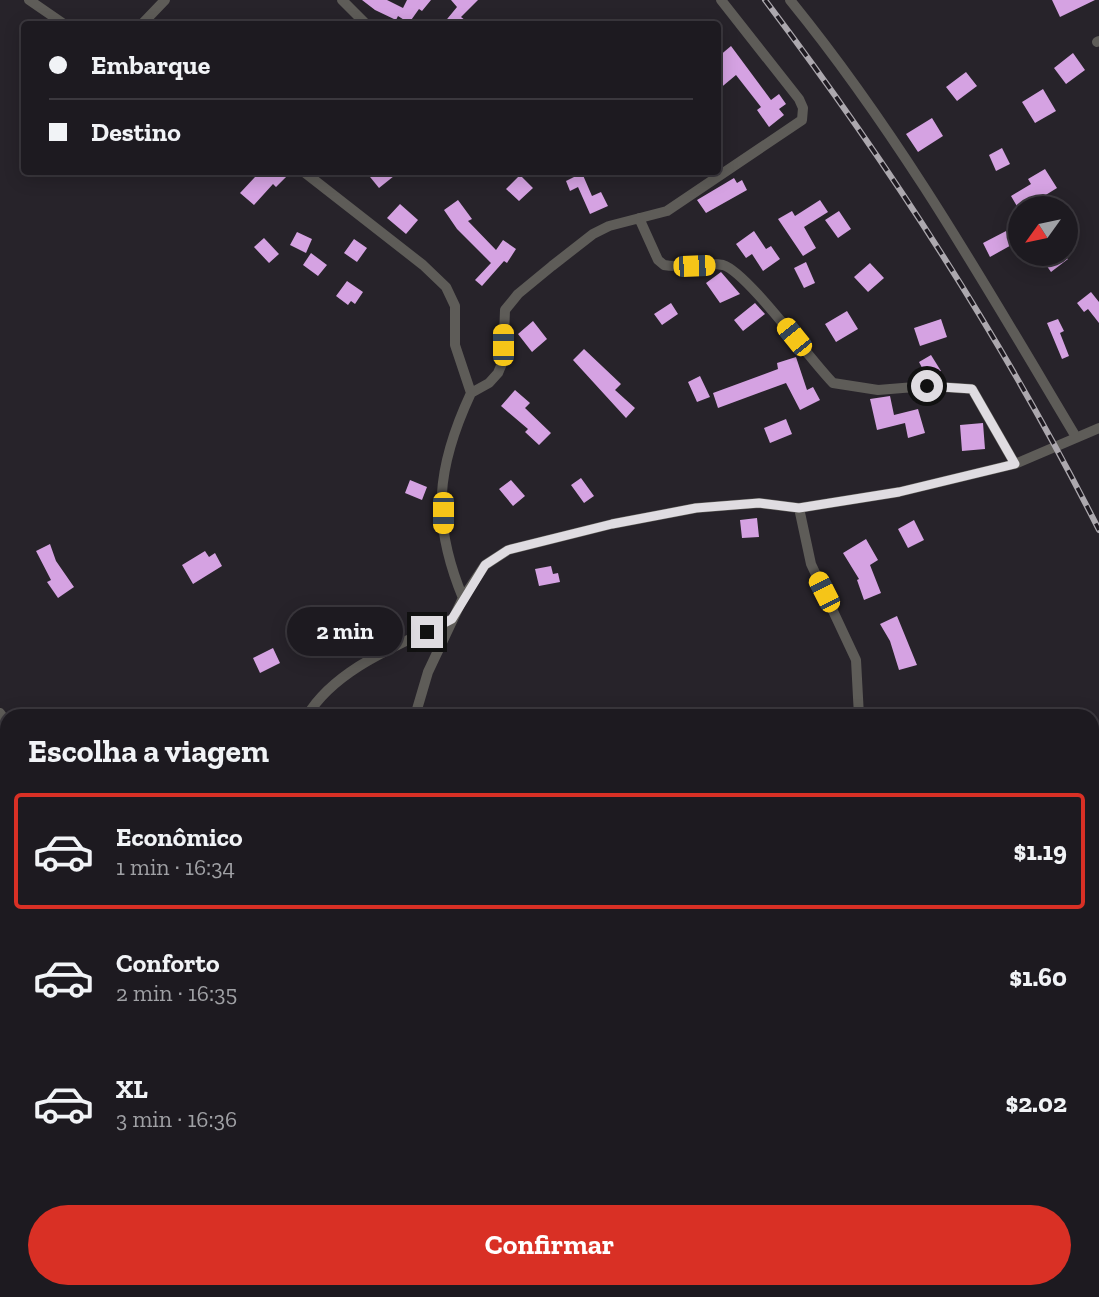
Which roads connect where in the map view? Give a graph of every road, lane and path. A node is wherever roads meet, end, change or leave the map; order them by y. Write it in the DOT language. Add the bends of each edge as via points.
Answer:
graph roads {
  1 [pos="29,0"];
  2 [pos="166,0"];
  3 [pos="342,0"];
  4 [pos="721,0"];
  5 [pos="790,0"];
  6 [pos="60,21"];
  7 [pos="145,21"];
  8 [pos="363,21"];
  9 [pos="308,175"];
  10 [pos="720,175"];
  11 [pos="721,175"];
  12 [pos="639,218"];
  13 [pos="471,393"];
  14 [pos="1099,428"];
  15 [pos="1076,437"];
  16 [pos="1015,464"];
  17 [pos="799,508"];
  18 [pos="463,598"];
  19 [pos="452,619"];
  20 [pos="312,709"];
  21 [pos="417,709"];
  22 [pos="859,709"];
  1 -- 6 [label="street"];
  2 -- 7 [label="street"];
  3 -- 8 [label="street"];
  4 -- 11 [label="street" via="803,107 802,120"];
  5 -- 15 [label="street" via="909,164"];
  9 -- 13 [label="street" via="446,287 455,306 455,345"];
  10 -- 12 [label="street" via="667,211"];
  12 -- 13 [label="street" via="593,234 518,294 505,310 503,361 498,373"];
  12 -- 16 [label="street" via="660,263 726,267 779,317 833,383 878,390 972,389"];
  13 -- 18 [label="street" via="445,455 443,490 443,537"];
  14 -- 15 [label="street"];
  15 -- 16 [label="street"];
  16 -- 17 [label="street" via="899,492"];
  17 -- 18 [label="street" via="759,503 696,508 508,550 485,565"];
  17 -- 22 [label="street" via="811,564 856,660"];
  18 -- 19 [label="street"];
  19 -- 20 [label="street" via="358,668"];
  19 -- 21 [label="street"];
}
